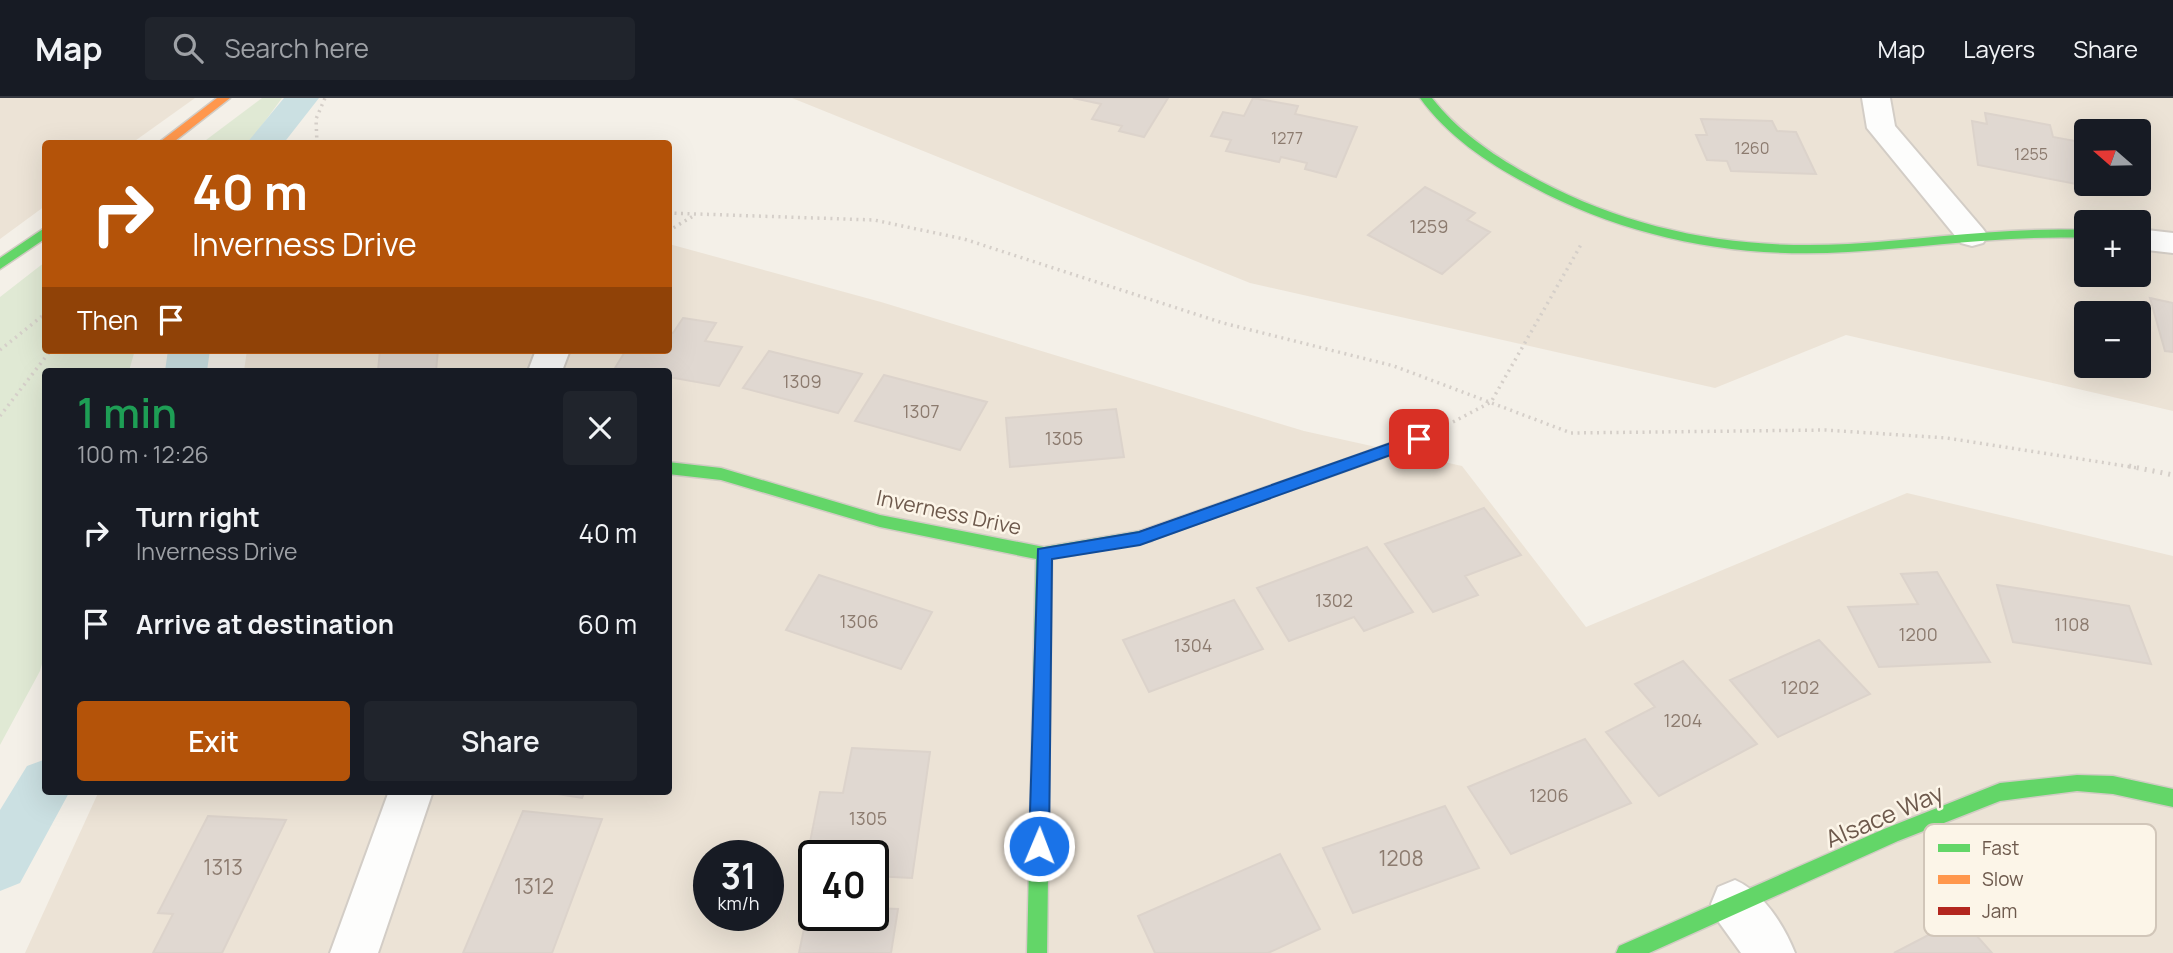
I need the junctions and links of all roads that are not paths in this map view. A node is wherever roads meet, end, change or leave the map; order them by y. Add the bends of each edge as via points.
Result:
1 (224, 98) edge
2 (1426, 98) edge
3 (1876, 98) edge
4 (168, 140) edge
5 (42, 234) edge
6 (2074, 234) edge
7 (1972, 236) junction
8 (2151, 240) edge
9 (2173, 243) edge
10 (0, 265) edge
11 (1419, 439) road end
12 (672, 468) edge
13 (1044, 554) junction
14 (410, 795) edge
15 (2173, 798) edge
16 (1735, 904) junction
17 (354, 953) edge
18 (1037, 953) edge
19 (1626, 953) edge
20 (1771, 953) edge

1 - 4 street
2 - 7 street via 1477,146 1535,186 1611,219 1712,244 1815,250
3 - 7 street via 1881,128
5 - 10 street
6 - 7 street
8 - 9 street
11 - 13 street, Inverness Drive via 1140,538
12 - 13 street, Inverness Drive via 721,474 880,521
13 - 18 street
14 - 17 street
15 - 16 street, Alsace Way via 2113,785 2077,783 2000,792
16 - 19 street, Alsace Way
16 - 20 street

